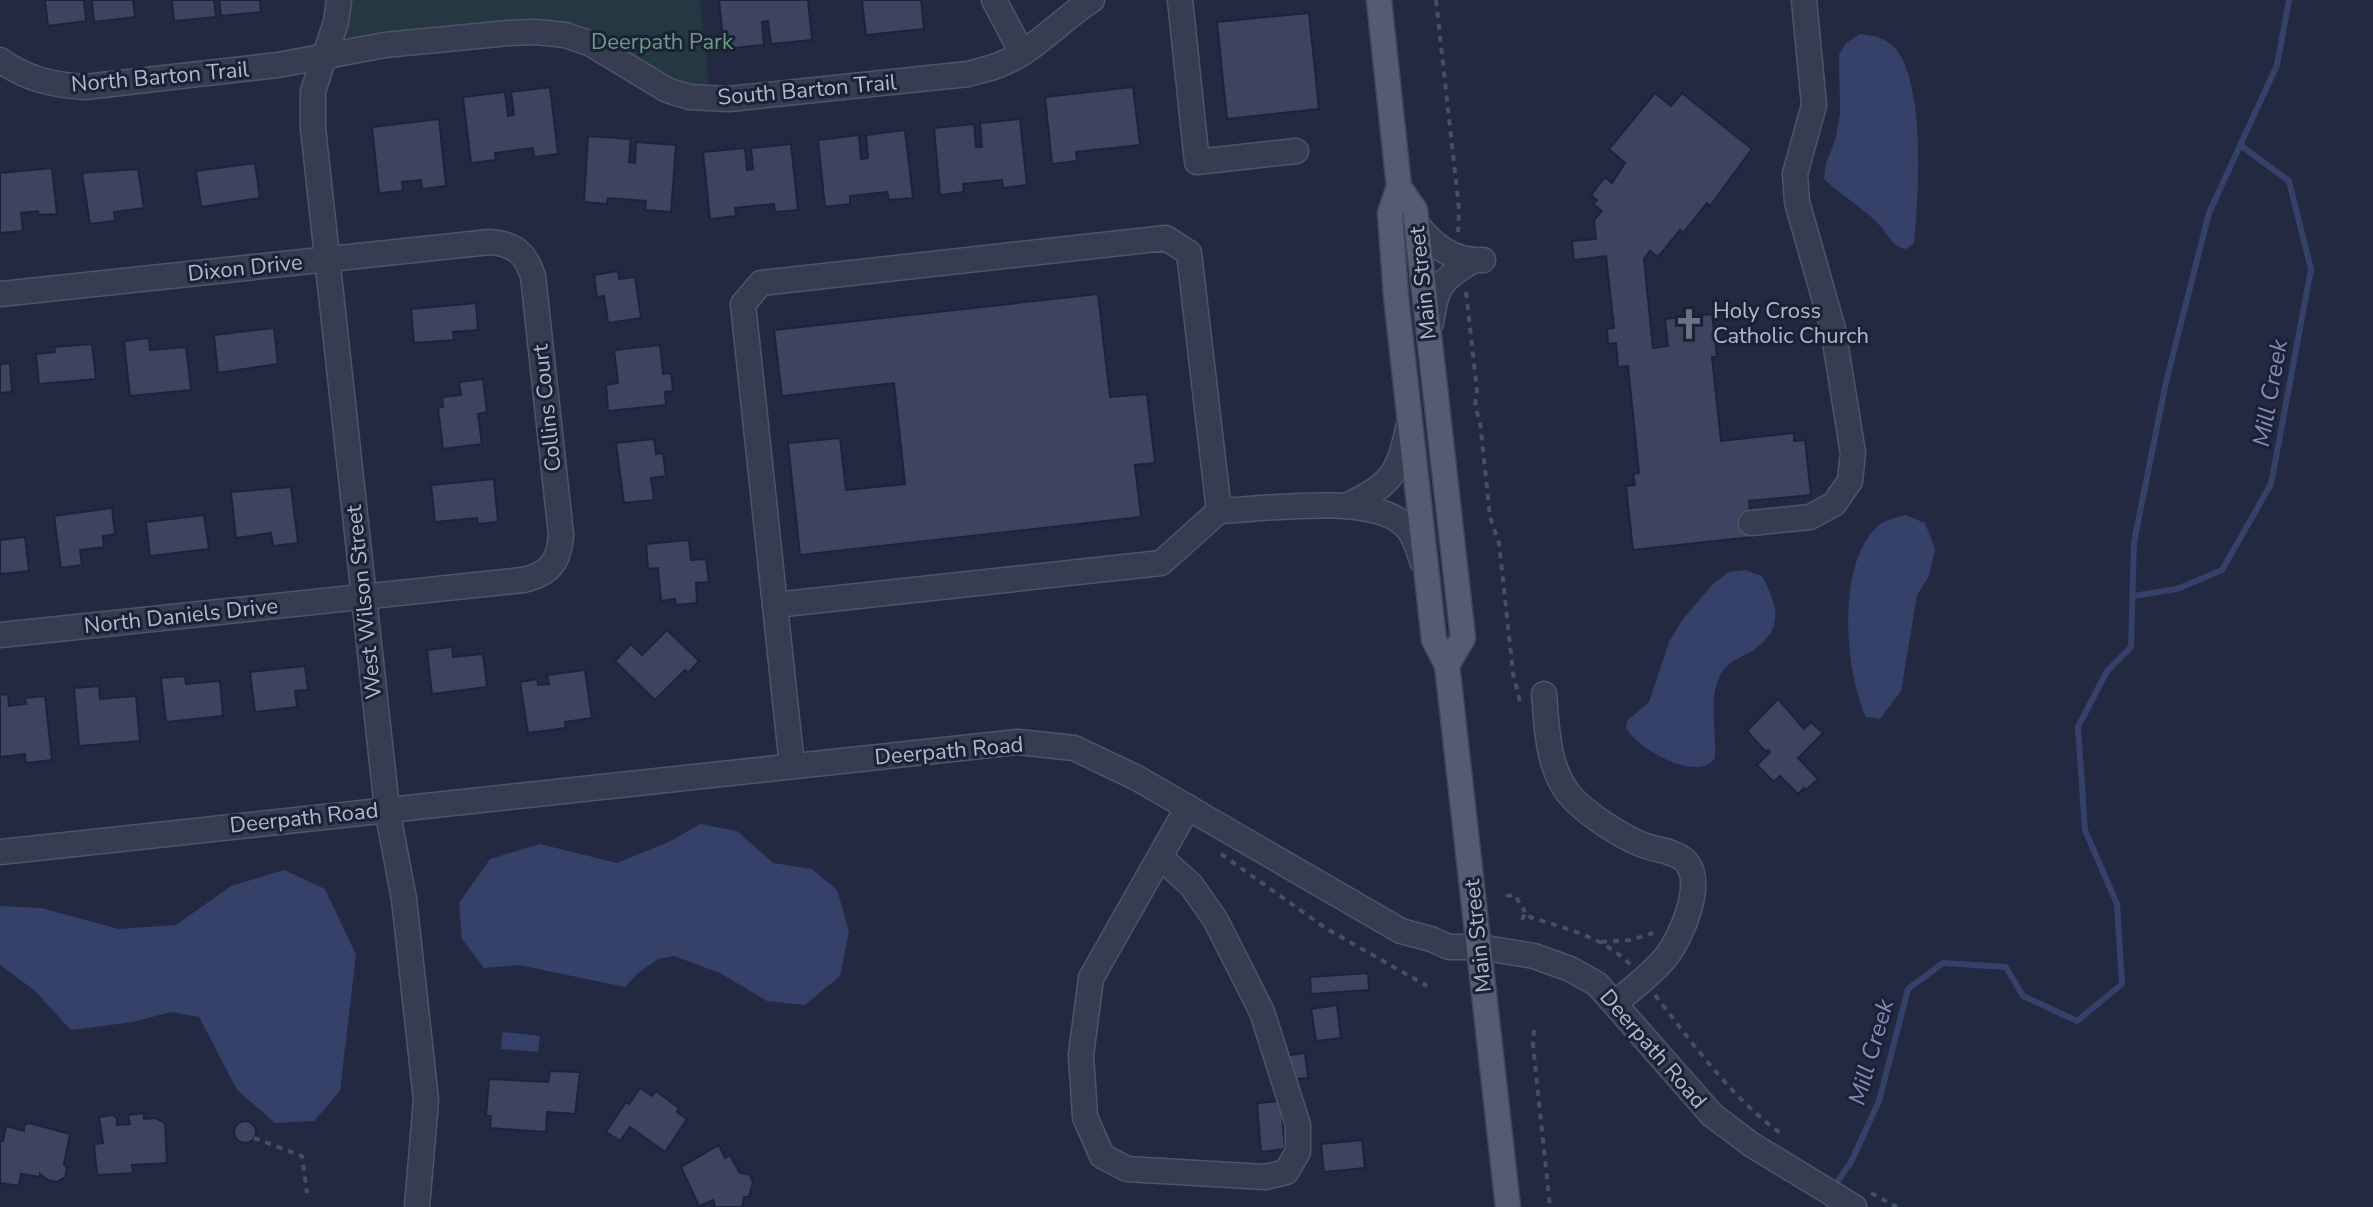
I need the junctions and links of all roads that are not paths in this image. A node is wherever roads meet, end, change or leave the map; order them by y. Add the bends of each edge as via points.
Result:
1 (339, 0) edge
2 (994, 0) edge
3 (1092, 0) edge
4 (1180, 0) edge
5 (1379, 0) edge
6 (1804, 0) edge
7 (1022, 53) junction
8 (325, 56) junction
9 (0, 60) edge
10 (1296, 151) dead end
11 (1399, 187) junction
12 (1416, 223) junction
13 (490, 242) joint
14 (326, 259) junction
15 (0, 294) edge
16 (1429, 336) junction
17 (1410, 418) junction
18 (1348, 505) junction
19 (1219, 511) junction
20 (1751, 523) dead end
21 (1426, 573) junction
22 (523, 580) joint
23 (363, 597) junction
24 (775, 605) junction
25 (0, 635) edge
26 (1447, 665) junction
27 (1544, 694) dead end
28 (792, 766) junction
29 (1188, 807) junction
30 (387, 809) junction
31 (0, 852) edge
32 (1160, 857) junction
33 (1479, 947) junction
34 (1615, 1003) junction
35 (1863, 1200) edge
36 (417, 1207) edge
37 (1508, 1207) edge

1 - 8 street, West Wilson Street
2 - 7 street
3 - 7 street, South Barton Trail
4 - 10 street via 1197,162
5 - 11 main road, Main Street
6 - 20 street via 1814,105 1795,174 1797,202 1833,329 1853,453 1850,481 1834,504 1810,517
7 - 8 street, South Barton Trail via 968,74 710,100 667,90 589,43 565,35 509,33
8 - 9 street, North Barton Trail via 85,87 29,77
8 - 14 street, West Wilson Street via 313,91 313,128
11 - 12 main road, Main Street via 1415,210
11 - 17 main road, Main Street via 1390,213
12 - 16 main road, Main Street
12 - 16 street via 1439,248 1482,260 1454,273 1436,291
13 - 14 street, Dixon Drive
13 - 22 street, Collins Court via 519,250 533,276 561,533 552,568
14 - 15 street, Dixon Drive
14 - 23 street, West Wilson Street
16 - 26 main road, Main Street via 1463,638
17 - 18 street via 1394,475
17 - 21 main road, Main Street
18 - 19 street
18 - 21 street via 1380,510 1404,524
19 - 24 street via 1161,563
19 - 24 street via 1189,253 1166,238 761,283 743,304
21 - 26 main road, Main Street via 1434,640
22 - 23 street, North Daniels Drive
23 - 25 street, North Daniels Drive
23 - 30 street, West Wilson Street
24 - 28 street
26 - 33 main road, Main Street
27 - 34 street via 1550,747 1568,793 1625,837 1674,854 1692,872 1693,895 1676,941 1657,967
28 - 29 street, Deerpath Road via 1018,742 1074,748
28 - 30 street, Deerpath Road
29 - 32 street
29 - 33 street, Deerpath Road via 1401,931 1449,947
30 - 31 street, Deerpath Road
30 - 36 street, West Wilson Street via 404,899 426,1100
32 - 32 street via 1091,978 1081,1055 1085,1117 1102,1156 1127,1169 1265,1177 1286,1172 1298,1152 1298,1125 1262,1012 1215,919 1191,885
33 - 34 street, Deerpath Road via 1534,956 1570,969 1597,984
33 - 37 main road, Main Street
34 - 35 street, Deerpath Road via 1712,1115 1812,1182

